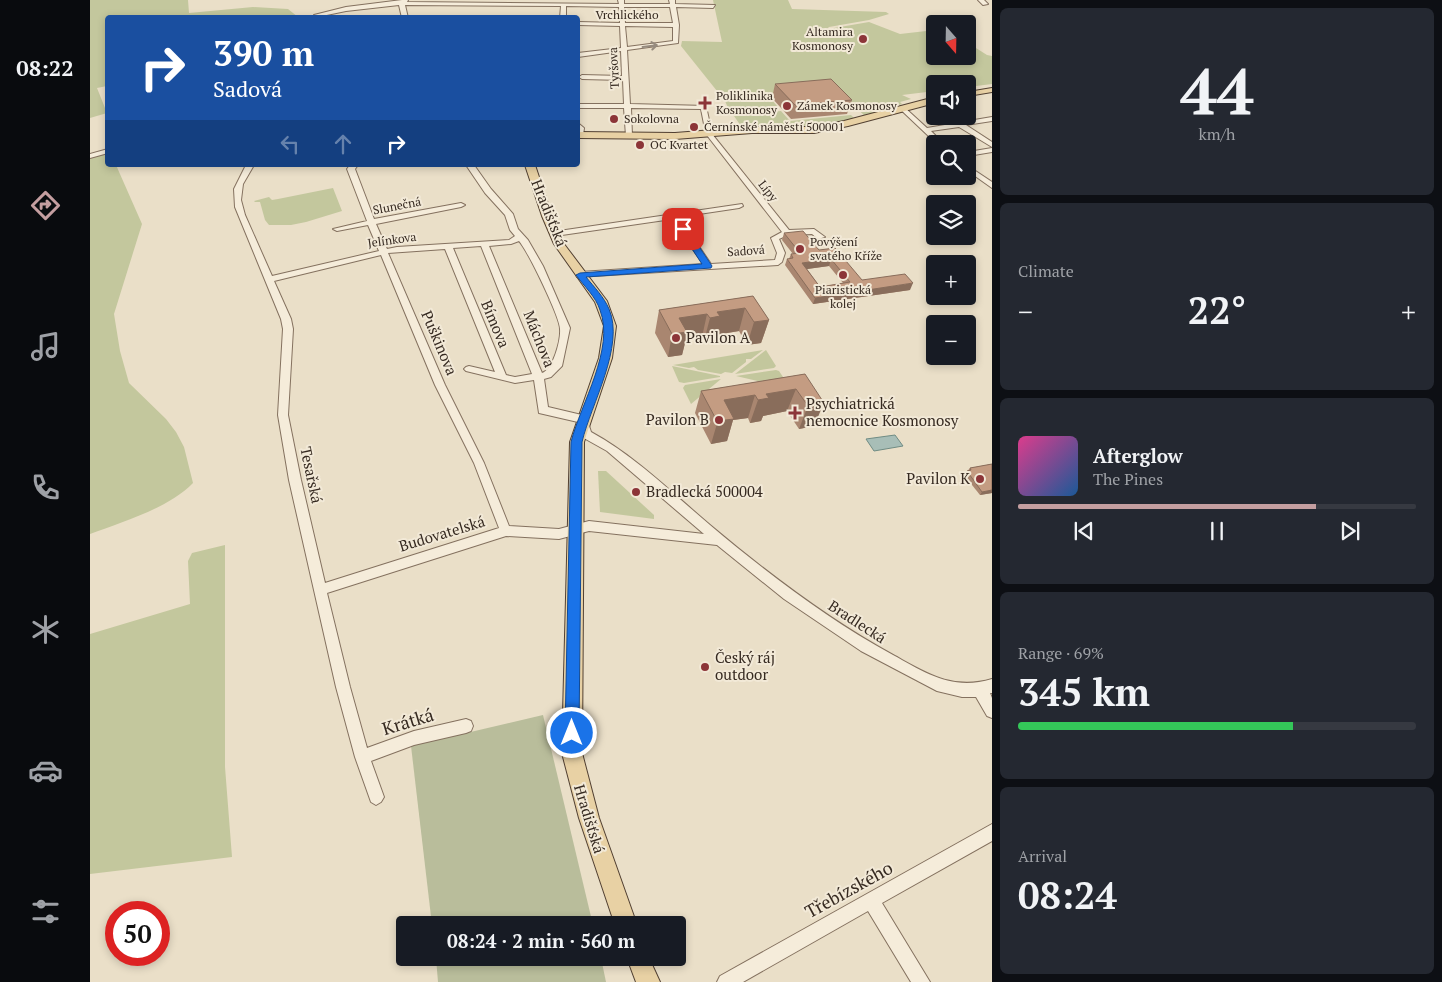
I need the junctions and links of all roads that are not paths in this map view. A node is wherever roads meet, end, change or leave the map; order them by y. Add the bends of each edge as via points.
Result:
1 (358, 0) edge
2 (404, 2) edge
3 (621, 2) edge
4 (672, 3) edge
5 (564, 4) junction
6 (713, 6) dead end
7 (361, 10) junction
8 (317, 15) dead end
9 (405, 15) edge
10 (563, 15) edge
11 (580, 24) edge
12 (622, 25) junction
13 (676, 25) junction
14 (624, 49) junction
15 (580, 55) edge
16 (582, 77) dead end
17 (625, 78) junction
18 (992, 90) edge
19 (976, 93) edge
20 (926, 102) edge
21 (580, 106) edge
22 (627, 106) junction
23 (902, 108) junction
24 (991, 119) edge
25 (976, 121) edge
26 (954, 125) edge
27 (962, 125) edge
28 (927, 130) junction
29 (709, 134) junction
30 (580, 135) edge
31 (932, 135) edge
32 (629, 136) junction
33 (992, 145) edge
34 (992, 150) edge
35 (105, 151) edge
36 (92, 153) edge
37 (976, 153) edge
38 (249, 167) edge
39 (352, 167) edge
40 (471, 167) edge
41 (531, 167) edge
42 (976, 174) edge
43 (992, 186) edge
44 (461, 205) dead end
45 (739, 206) dead end
46 (674, 216) junction
47 (371, 222) junction
48 (337, 229) dead end
49 (787, 233) junction
50 (555, 234) junction
51 (520, 237) junction
52 (821, 237) dead end
53 (485, 245) junction
54 (448, 246) junction
55 (384, 252) junction
56 (708, 266) junction
57 (580, 275) junction
58 (270, 279) junction
59 (469, 369) dead end
60 (502, 378) junction
61 (539, 378) junction
62 (582, 419) junction
63 (575, 529) junction
64 (506, 531) junction
65 (722, 541) junction
66 (322, 589) junction
67 (986, 688) edge
68 (992, 711) edge
69 (466, 726) dead end
70 (362, 757) junction
71 (376, 796) dead end
72 (992, 832) edge
73 (871, 901) junction
74 (623, 916) edge
75 (641, 966) edge
76 (648, 982) edge
77 (726, 982) edge
78 (921, 982) edge

1 - 7 street
2 - 5 street
2 - 7 street
2 - 9 street
3 - 4 street
3 - 5 street
3 - 12 street, Tyršova
4 - 6 street
4 - 13 street
5 - 10 street
7 - 8 street
11 - 12 street, Vrchlického
12 - 13 street, Vrchlického
12 - 14 street, Tyršova
14 -> 13 street via 676,42
14 - 15 street
14 - 17 street, Tyršova
16 - 17 street
17 - 22 street, Tyršova
18 - 19 main road
20 - 23 main road
21 - 22 street
22 - 29 street via 704,107
22 - 32 street, Tyršova
23 - 28 street
23 - 29 main road via 814,130
24 - 25 street
26 - 28 street
27 - 33 street
28 - 31 street
29 - 32 main road
29 - 49 street, Lípy
30 - 32 main road
34 - 37 street
35 - 36 street
38 - 58 street, Tesařská via 240,181 236,199
39 - 47 street, Puškinova
40 - 51 street via 488,192 509,214
41 - 50 main road, Hradišťská
42 - 43 street
44 - 47 street, Slunečná
45 - 46 street
46 - 50 street
46 - 56 street, Sadová
47 - 48 street, Slunečná
47 - 55 street, Puškinova
49 - 52 street via 814,230
49 - 56 street, Sadová via 775,238 781,253 778,262
50 - 57 main road, Hradišťská
51 - 53 street, Jelínkova via 511,242
51 - 61 street via 539,266 566,328 557,366
53 - 54 street, Jelínkova
53 - 61 street, Máchova
54 - 55 street, Jelínkova
54 - 60 street, Bímova
55 - 58 street, Jelínkova
55 - 64 street, Puškinova via 440,386 479,463
56 - 57 street, Sadová
57 - 62 main road, Hradišťská via 605,310 610,330 602,369
58 - 66 street, Tesařská via 288,330 283,415 295,480
59 - 60 street
60 - 61 street
61 - 62 street, Máchova via 543,410
62 - 63 main road, Hradišťská via 576,448
62 - 65 street, Bradlecká via 586,434 611,448
63 - 64 street, Budovatelská via 559,534
63 - 65 street via 588,526
63 - 74 main road, Hradišťská via 572,753 592,835
64 - 66 street, Budovatelská
65 - 67 street, Bradlecká via 782,591 876,654 948,688 969,691
66 - 70 street, Tesařská
67 - 68 street
69 - 70 street, Krátká via 414,738
70 - 71 street, Tesařská
72 - 73 street, Třebízského
73 - 77 street, Třebízského
73 - 78 street
75 - 76 main road

